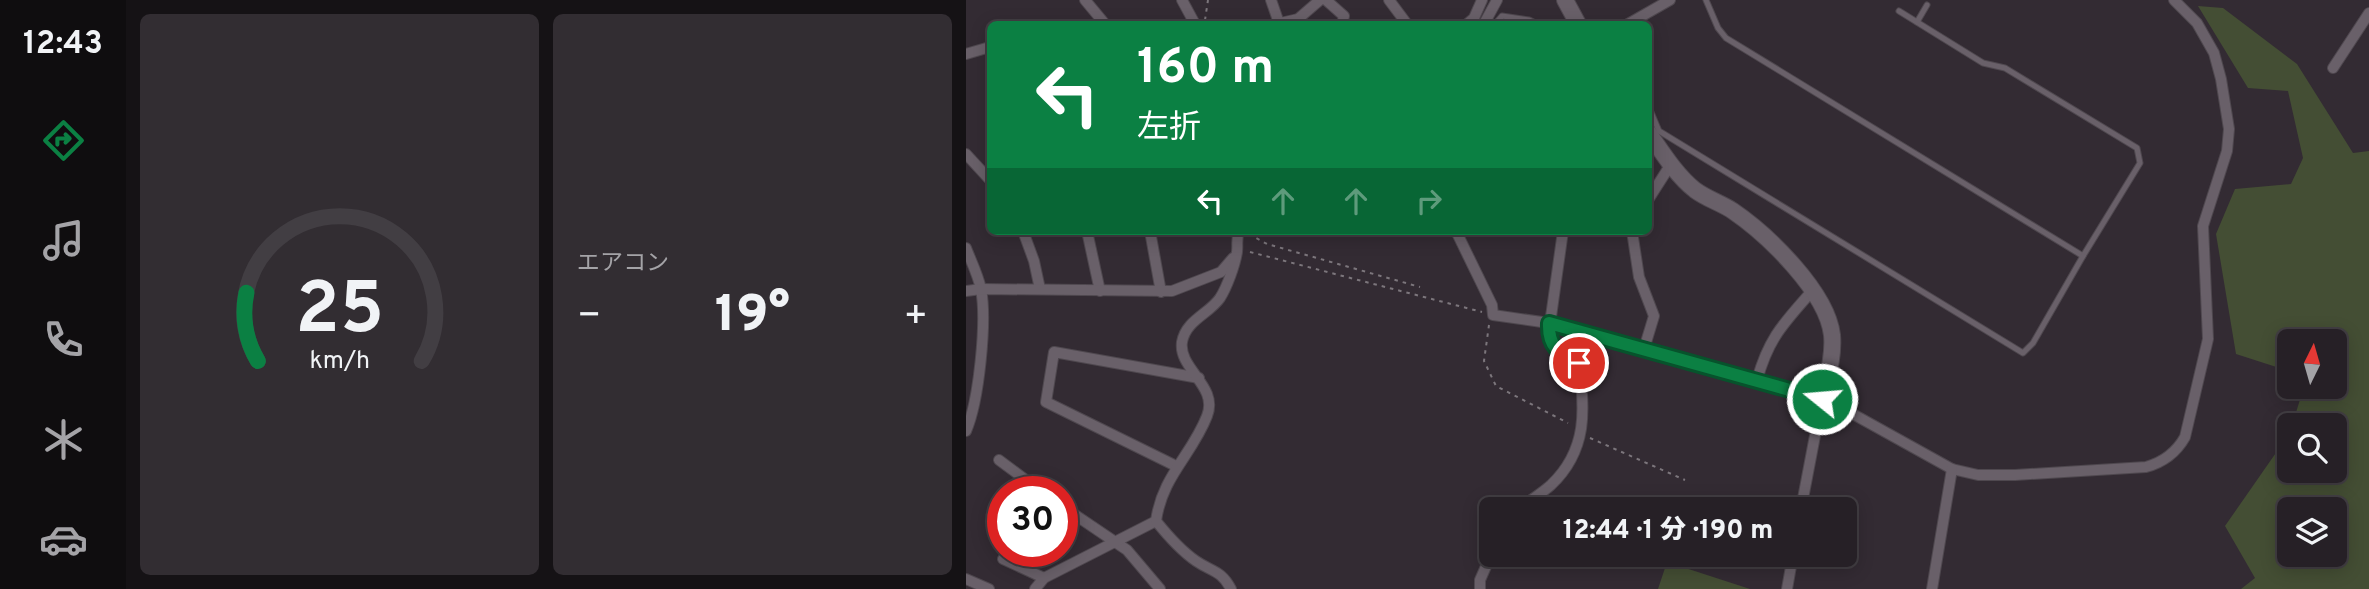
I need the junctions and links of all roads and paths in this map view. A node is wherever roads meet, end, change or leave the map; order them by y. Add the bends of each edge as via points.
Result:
1 (1084, 0) edge
2 (1182, 0) edge
3 (1208, 0) edge
4 (1271, 0) edge
5 (1320, 0) edge
6 (1326, 0) edge
7 (1389, 0) edge
8 (1482, 0) edge
9 (1497, 0) edge
10 (1565, 0) edge
11 (1670, 0) edge
12 (1706, 0) edge
13 (2174, 0) edge
14 (1927, 5) dead end
15 (1899, 11) dead end
16 (2369, 13) edge
17 (1102, 21) edge
18 (1193, 21) edge
19 (1205, 21) edge
20 (1277, 21) edge
21 (1289, 21) edge
22 (1343, 21) edge
23 (1405, 21) edge
24 (1470, 21) edge
25 (1491, 21) edge
26 (1493, 21) edge
27 (1532, 21) edge
28 (1576, 21) edge
29 (1633, 21) edge
30 (1917, 22) junction
31 (987, 48) edge
32 (966, 54) edge
33 (2333, 68) dead end
34 (1652, 114) edge
35 (1652, 138) edge
36 (966, 154) edge
37 (1671, 164) junction
38 (987, 172) edge
39 (1652, 194) edge
40 (1024, 235) edge
41 (1088, 235) edge
42 (1151, 235) edge
43 (1239, 235) edge
44 (1248, 235) edge
45 (1457, 235) edge
46 (1562, 235) edge
47 (1633, 235) edge
48 (966, 248) edge
49 (1237, 253) junction
50 (2084, 256) junction
51 (1420, 286) dead end
52 (981, 289) junction
53 (1040, 289) junction
54 (966, 291) edge
55 (1812, 291) junction
56 (1100, 292) junction
57 (1161, 292) junction
58 (1481, 312) dead end
59 (1493, 315) junction
60 (1549, 323) junction
61 (1644, 349) junction
62 (1579, 363) junction
63 (1598, 371) dead end
64 (1199, 378) junction
65 (1757, 380) junction
66 (1822, 399) junction
67 (969, 415) edge
68 (1581, 430) junction
69 (966, 431) edge
70 (999, 460) dead end
71 (1176, 466) junction
72 (1952, 469) junction
73 (1020, 476) edge
74 (1685, 480) dead end
75 (1536, 497) edge
76 (1803, 497) edge
77 (1078, 518) edge
78 (1156, 521) junction
79 (1113, 543) junction
80 (1020, 567) edge
81 (1486, 567) edge
82 (1791, 567) edge
83 (1044, 578) junction
84 (966, 579) edge
85 (989, 589) edge
86 (1035, 589) edge
87 (1160, 589) edge
88 (1231, 589) edge
89 (1480, 589) edge
90 (1787, 589) edge
91 (1932, 589) edge

1 - 17 street
2 - 18 street
3 - 19 path
4 - 20 street
5 - 21 street
6 - 22 street via 1344,16
7 - 23 street
8 - 24 street
9 - 25 street
10 - 28 street
11 - 29 street
12 - 50 lane via 1726,38
13 - 72 street via 2197,23 2214,53 2229,129 2227,151 2203,226 2207,339 2186,437 2178,450 2146,467 2015,475
14 - 30 lane
15 - 30 lane
16 - 33 street
26 - 27 lane via 1502,16
30 - 50 lane via 1983,63 2005,68 2137,148 2140,163
31 - 32 street
34 - 50 lane via 1659,131 2023,353
35 - 37 street
36 - 38 street
37 - 39 street
37 - 55 street via 1695,190 1732,210 1773,244
40 - 53 street
41 - 56 street
42 - 57 street
43 - 49 street
44 - 51 path
45 - 59 street
46 - 60 street
47 - 61 street via 1639,277 1654,316
48 - 52 street
49 - 57 street via 1221,272
49 - 58 path via 1245,251
49 - 64 street via 1219,299 1185,332 1181,345
52 - 53 street
52 - 54 street
52 - 67 street via 983,318
53 - 56 street
55 - 65 street via 1776,332 1765,350
55 - 66 street via 1832,334 1832,360
56 - 57 street
59 - 60 street
59 - 68 path via 1484,361 1496,386
60 - 61 street
60 - 62 street via 1548,338 1554,350
61 - 65 street
62 - 63 street
62 - 68 street via 1584,408
64 - 71 street via 1209,409
64 - 71 street via 1054,352 1046,402
65 - 66 street
66 - 72 street
66 - 76 street
67 - 69 street
68 - 74 path via 1595,442
68 - 75 street via 1576,450 1552,485
70 - 73 street
71 - 78 street via 1162,492
72 - 91 street
77 - 79 street
78 - 79 street
78 - 88 street via 1176,545 1214,569
79 - 83 street
79 - 87 street via 1127,550
80 - 83 street
81 - 89 street
82 - 90 street
83 - 86 street
84 - 85 street

